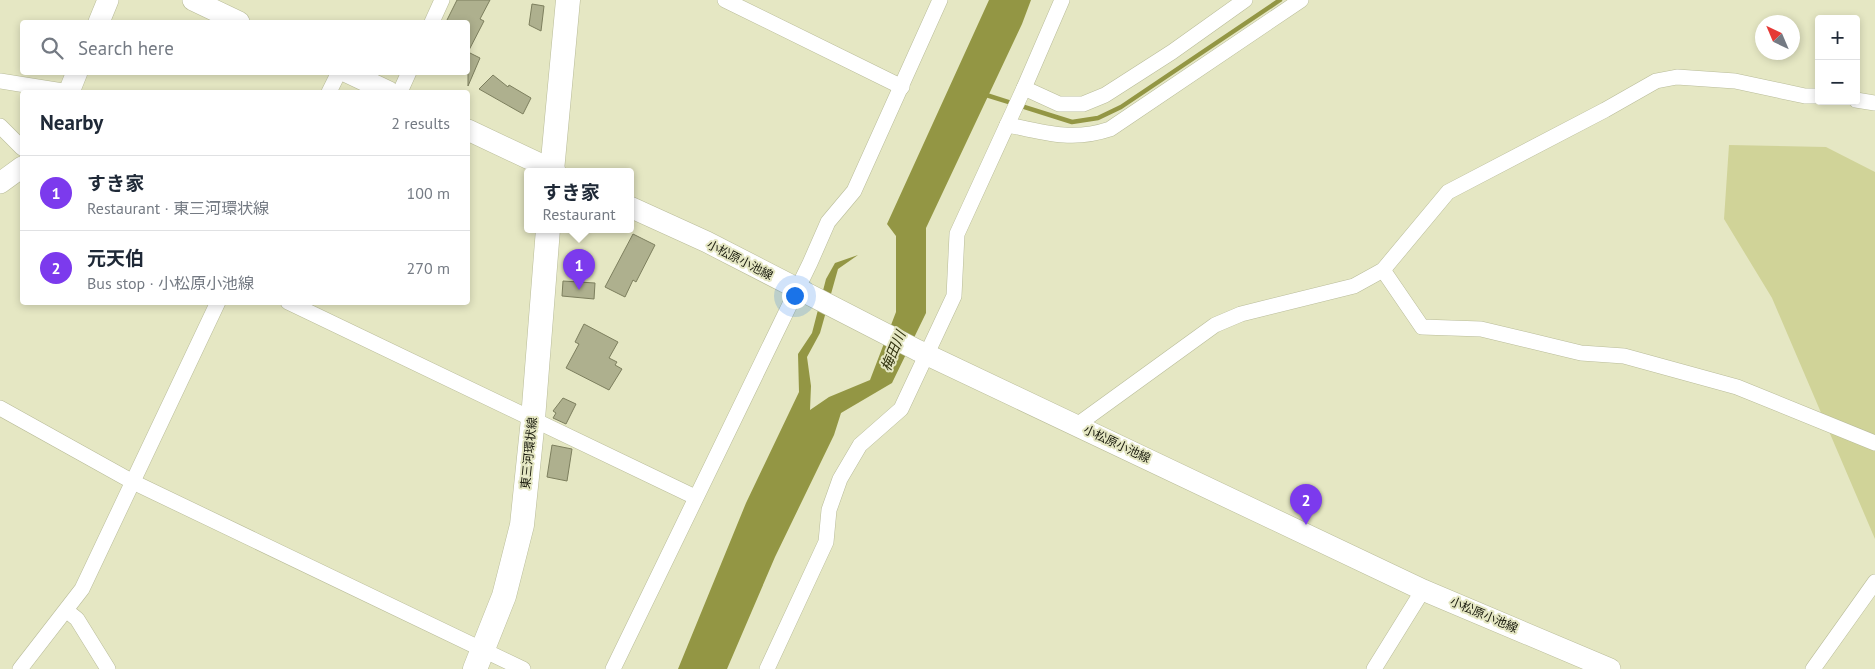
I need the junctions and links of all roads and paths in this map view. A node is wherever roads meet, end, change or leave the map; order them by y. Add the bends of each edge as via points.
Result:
1 (108, 0) edge
2 (194, 0) edge
3 (442, 0) edge
4 (568, 0) edge
5 (725, 0) edge
6 (940, 0) edge
7 (1062, 0) edge
8 (1245, 0) edge
9 (1301, 0) edge
10 (100, 20) edge
11 (235, 20) edge
12 (433, 20) edge
13 (76, 75) edge
14 (338, 75) edge
15 (354, 75) edge
16 (408, 75) edge
17 (0, 81) edge
18 (902, 87) junction
19 (56, 90) edge
20 (70, 90) edge
21 (330, 90) edge
22 (385, 90) edge
23 (401, 90) edge
24 (1815, 96) edge
25 (1020, 99) junction
26 (1860, 101) edge
27 (1875, 103) edge
28 (1007, 125) junction
29 (0, 126) edge
30 (470, 131) edge
31 (20, 146) edge
32 (20, 168) edge
33 (547, 168) edge
34 (553, 168) edge
35 (0, 183) edge
36 (634, 208) edge
37 (548, 233) edge
38 (1383, 270) junction
39 (802, 292) junction
40 (217, 305) edge
41 (294, 305) edge
42 (922, 352) junction
43 (0, 408) edge
44 (533, 420) junction
45 (1077, 425) junction
46 (1875, 443) edge
47 (133, 482) junction
48 (695, 497) junction
49 (1875, 582) edge
50 (1423, 590) junction
51 (67, 611) junction
52 (479, 660) edge
53 (20, 669) edge
54 (108, 669) edge
55 (523, 669) edge
56 (613, 669) edge
57 (767, 669) edge
58 (1374, 669) edge
59 (1610, 669) edge
60 (1813, 669) edge

1 - 10 main road
2 - 11 main road
3 - 12 street
4 - 34 main road
5 - 18 street
6 - 18 street
7 - 25 street
8 - 25 street via 1106,94 1083,104
9 - 28 street via 1110,128 1089,136 1073,137
13 - 20 main road
14 - 21 street
15 - 22 main road
16 - 23 street
17 - 19 street
18 - 39 street via 854,191 828,222
24 - 38 street via 1735,81 1677,77 1656,81 1448,192
25 - 28 street
26 - 27 street
28 - 42 street via 957,234 954,296
29 - 31 street
30 - 33 main road
32 - 35 main road
36 - 39 main road, 小松原小池線
37 - 44 main road, 東三河環状線
38 - 45 street via 1354,286 1241,314 1215,325
38 - 46 street via 1422,327 1481,330 1581,353 1624,356 1737,387
39 - 42 main road, 小松原小池線
39 - 48 street
40 - 47 street
41 - 44 street
42 - 45 main road, 小松原小池線
42 - 57 street via 901,409 860,445 840,479 829,510 826,542
43 - 47 street
44 - 48 street
44 - 52 main road, 東三河環状線 via 522,525 504,596
45 - 50 main road, 小松原小池線
47 - 51 street via 82,589
47 - 52 street
48 - 56 street
49 - 60 street
50 - 58 street
50 - 59 main road, 小松原小池線
51 - 53 street
51 - 54 street via 77,619
52 - 55 street

